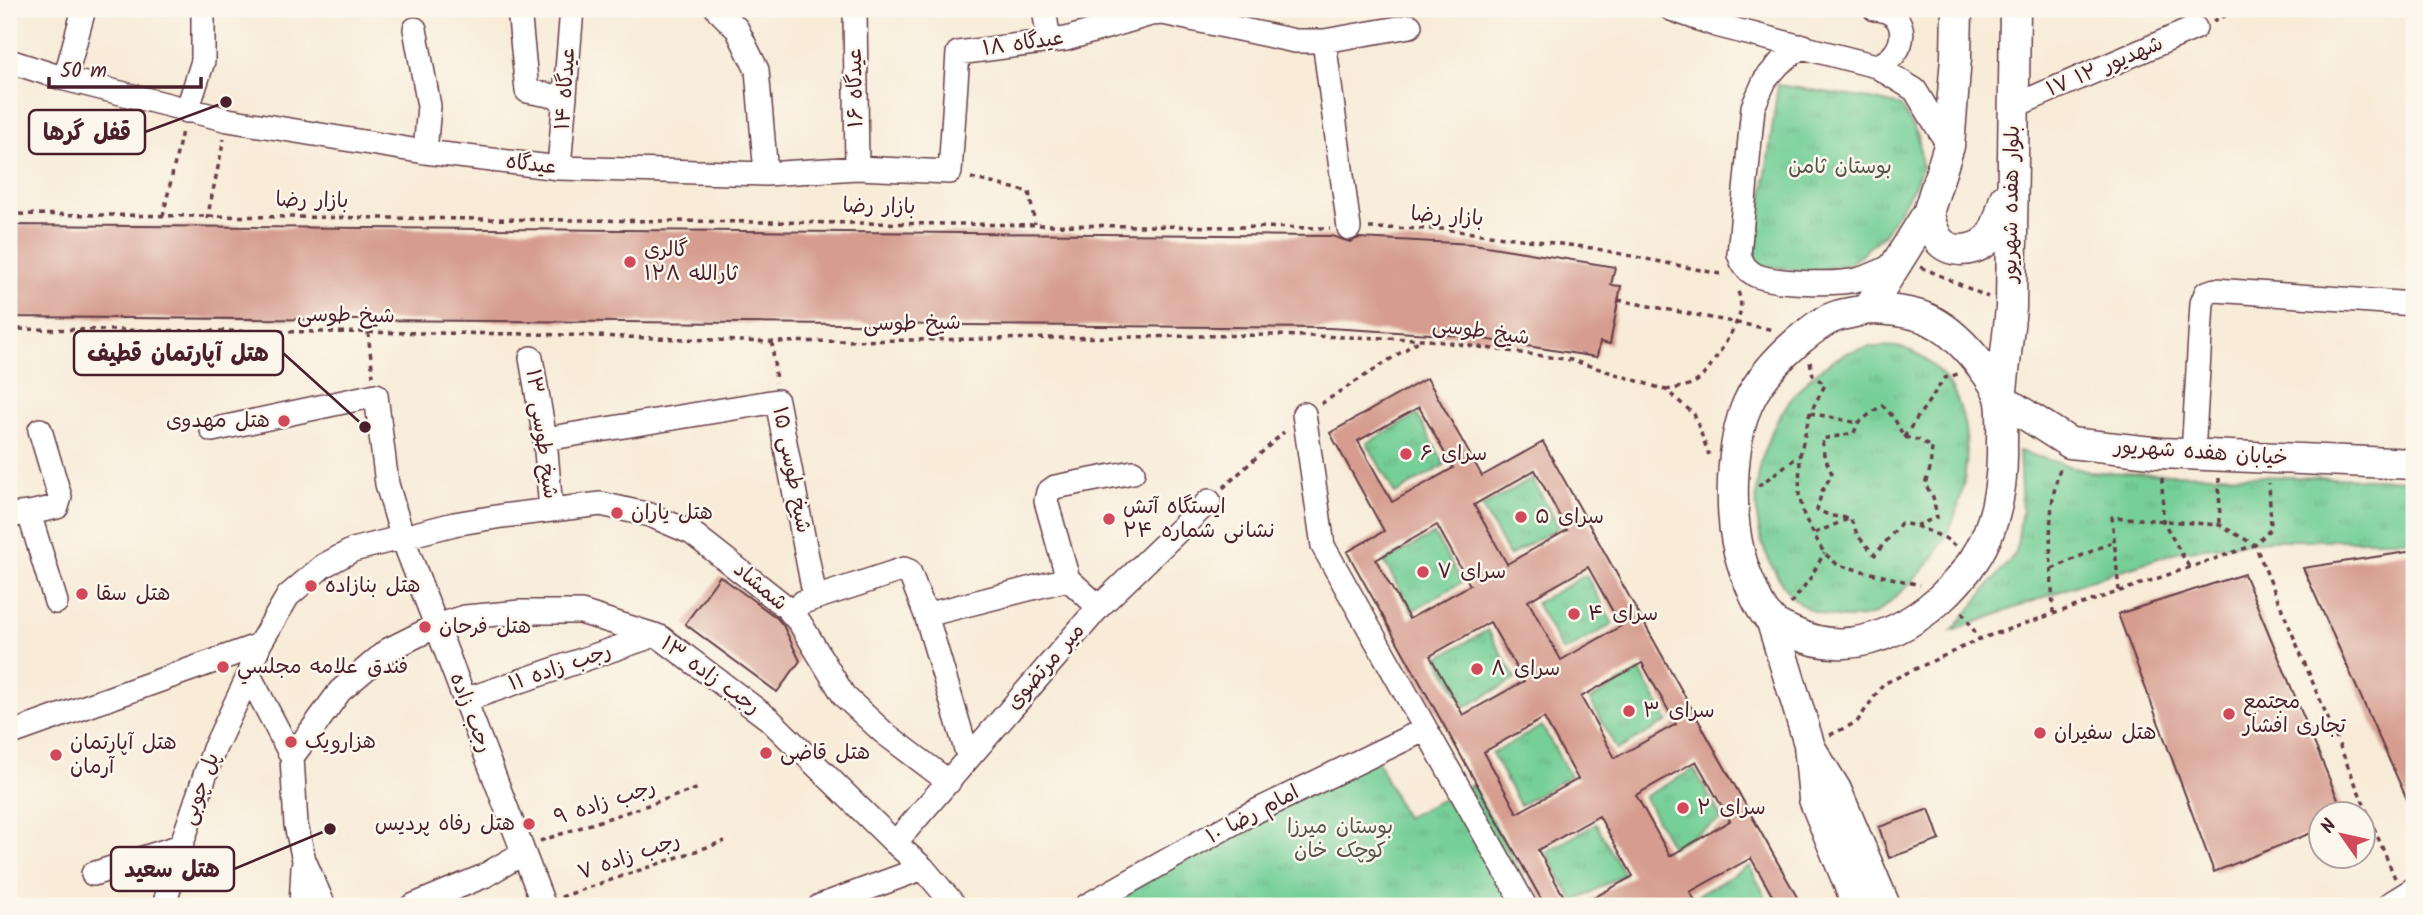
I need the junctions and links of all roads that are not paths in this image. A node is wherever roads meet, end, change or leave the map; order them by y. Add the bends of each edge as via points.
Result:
1 (84, 9) edge
2 (203, 9) edge
3 (519, 9) edge
4 (572, 9) edge
5 (718, 9) edge
6 (855, 9) edge
7 (1044, 9) edge
8 (1671, 9) edge
9 (1875, 9) edge
10 (1957, 9) edge
11 (2015, 9) edge
12 (1410, 26) dead end
13 (2195, 28) road end
14 (415, 29) dead end
15 (1049, 41) junction
16 (1324, 41) junction
17 (1803, 46) junction
18 (9, 61) edge
19 (1876, 66) junction
20 (65, 79) junction
21 (565, 97) junction
22 (2014, 106) junction
23 (187, 111) junction
24 (1949, 146) junction
25 (425, 152) junction
26 (559, 168) junction
27 (856, 168) junction
28 (2013, 170) junction
29 (950, 172) joint
30 (766, 174) junction
31 (1928, 213) junction
32 (1349, 228) road end
33 (1898, 261) junction
34 (2414, 304) edge
35 (1868, 309) junction
36 (531, 358) dead end
37 (2001, 399) junction
38 (1304, 414) dead end
39 (40, 430) dead end
40 (212, 430) dead end
41 (545, 439) junction
42 (2206, 454) junction
43 (2414, 464) edge
44 (1133, 472) dead end
45 (1209, 501) dead end
46 (551, 510) junction
47 (19, 514) edge
48 (403, 539) junction
49 (1068, 579) junction
50 (816, 598) junction
51 (56, 602) dead end
52 (786, 607) junction
53 (1099, 607) junction
54 (926, 615) junction
55 (1772, 622) junction
56 (436, 626) junction
57 (655, 635) junction
58 (259, 645) junction
59 (249, 675) junction
60 (465, 700) junction
61 (1424, 730) junction
62 (9, 734) edge
63 (1808, 744) junction
64 (968, 756) junction
65 (292, 757) junction
66 (949, 782) junction
67 (895, 844) junction
68 (181, 846) junction
69 (522, 850) junction
70 (304, 860) junction
71 (923, 868) junction
72 (93, 874) dead end
73 (543, 905) edge
74 (164, 906) edge
75 (301, 906) edge
76 (324, 906) edge
77 (412, 906) edge
78 (820, 906) edge
79 (955, 906) edge
80 (1086, 906) edge
81 (1525, 906) edge
82 (1858, 906) edge
83 (1885, 906) edge

1 - 20 street
2 - 23 street via 203,61
3 - 21 street via 527,91
4 - 21 street, عیدگاه ۱۴
5 - 30 street via 737,29 757,70
6 - 27 street, عیدگاه ۱۶
7 - 15 street
8 - 17 street
9 - 19 street via 1885,9 1896,18 1902,39 1894,57
10 - 24 main road
11 - 22 main road, بلوار هفده شهریور
12 - 16 street, عیدگاه ۱۸
13 - 22 street, ۱۷ شهدیور ۱۲
14 - 25 street via 429,106
15 - 16 street, عیدگاه ۱۸ via 1163,13 1295,41
15 - 29 street, عیدگاه ۱۸ via 958,53
16 - 32 street
17 - 19 street
17 - 33 street via 1765,80 1753,107 1739,275 1831,283 1861,279
18 - 20 street, عیدگاه
19 - 24 street via 1915,90
20 - 23 street, عیدگاه
21 - 26 street, عیدگاه ۱۴
22 - 28 main road, بلوار هفده شهریور
23 - 25 street, عیدگاه
24 - 31 main road
25 - 26 street, عیدگاه
26 - 30 street, عیدگاه
27 - 29 street, عیدگاه
27 - 30 street, عیدگاه
28 - 31 main road via 1996,228 1979,246 1968,250 1948,247 1939,240
28 - 37 main road, بلوار هفده شهریور via 2011,308
31 - 33 main road
33 - 35 main road
34 - 42 street via 2206,293 2202,303
35 - 37 main road via 1928,317 1957,337 1982,366
35 - 55 main road via 1835,316 1772,364 1751,393 1740,426 1732,515 1740,558 1759,605
36 - 41 street, شیخ طوسی ۱۳
37 - 42 main road, خیابان هفده شهریور via 2070,443
37 - 55 main road, بلوار هفده شهریور via 1999,494 1989,531 1974,561 1947,592 1909,624 1862,642 1812,641
38 - 61 street via 1323,547
39 - 47 street via 59,503
40 - 48 street, رجب زاده via 376,395 387,484
41 - 46 street, شیخ طوسی ۱۳
41 - 50 street, ۱۵ شیخ طوسی via 778,401
42 - 43 main road, خیابان هفده شهریور
44 - 49 street via 1048,492 1046,501
45 - 53 street, میر مرتضوی
46 - 48 street, شمشاد via 454,524
46 - 52 street, شمشاد via 601,504 650,515 692,533
47 - 51 street
48 - 56 street, رجب زاده
48 - 58 street, پل چوبی via 352,550 323,566 288,596
49 - 53 street
49 - 54 street
50 - 52 street
50 - 54 street via 904,569 912,576
52 - 66 street, شمشاد via 844,696
53 - 64 street, میر مرتضوی
54 - 64 street
55 - 63 main road
56 - 57 street, رجب زاده ۱۳ via 465,617 581,612
56 - 60 street, رجب زاده
56 - 65 street, رجب زاده ۱۳ via 388,650 340,691
57 - 60 street, رجب زاده ۱۱
57 - 67 street, رجب زاده ۱۳ via 769,719
58 - 59 street, پل چوبی
58 - 62 street
59 - 65 street
59 - 68 street, پل چوبی via 215,749
60 - 69 street, رجب زاده
61 - 80 street, امام رضا ۱۰ via 1246,816
61 - 81 street
63 - 82 main road via 1814,799
63 - 83 main road via 1836,790
64 - 66 street, میر مرتضوی
65 - 70 street via 296,825
66 - 67 street, میر مرتضوی
67 - 71 street, رجب زاده ۱۳
68 - 72 street
68 - 74 street, پل چوبی
69 - 73 street, رجب زاده
69 - 77 street via 484,876
70 - 75 street
70 - 76 street
71 - 78 street
71 - 79 street, رجب زاده ۱۳

